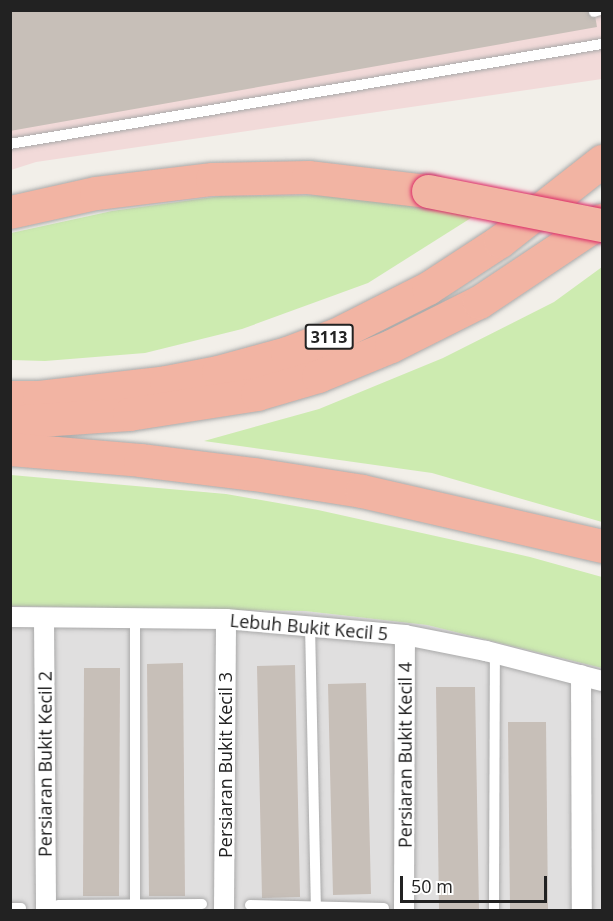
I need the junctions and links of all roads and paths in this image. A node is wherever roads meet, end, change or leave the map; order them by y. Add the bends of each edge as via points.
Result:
1 (603, 44) edge
2 (10, 144) edge
3 (603, 162) edge
4 (10, 212) edge
5 (603, 223) edge
6 (10, 397) edge
7 (10, 422) edge
8 (10, 449) edge
9 (603, 546) edge
10 (10, 617) edge
11 (44, 618) junction
12 (135, 619) junction
13 (226, 620) junction
14 (310, 625) junction
15 (405, 635) junction
16 (495, 653) junction
17 (581, 675) junction
18 (603, 681) edge
19 (202, 904) dead end
20 (250, 905) dead end
21 (135, 907) edge
22 (52, 908) edge
23 (384, 908) dead end
24 (316, 909) edge
25 (224, 910) edge
26 (404, 910) edge
27 (494, 910) edge
28 (582, 910) edge

1 - 2 lane
3 - 6 highway, 3113 via 482,253 428,288 337,334 218,372 62,395
4 - 5 highway, bridge via 96,194 212,179 308,177 428,191
5 - 7 highway, 3113 via 478,302 391,346 318,375 257,394 129,414
8 - 9 highway via 140,460 362,491
10 - 11 street, Lebuh Bukit Kecil 5
11 - 12 street, Lebuh Bukit Kecil 5
11 - 22 street, Persiaran Bukit Kecil 2
12 - 13 street, Lebuh Bukit Kecil 5
12 - 21 lane
13 - 14 street, Lebuh Bukit Kecil 5
13 - 25 street, Persiaran Bukit Kecil 3
14 - 15 street, Lebuh Bukit Kecil 5
14 - 24 lane
15 - 16 street, Lebuh Bukit Kecil 5
15 - 26 street, Persiaran Bukit Kecil 4
16 - 17 street, Lebuh Bukit Kecil 5
16 - 27 lane
17 - 18 street, Lebuh Bukit Kecil 5
17 - 28 street
19 - 21 lane
20 - 24 lane
21 - 22 lane
23 - 24 lane

